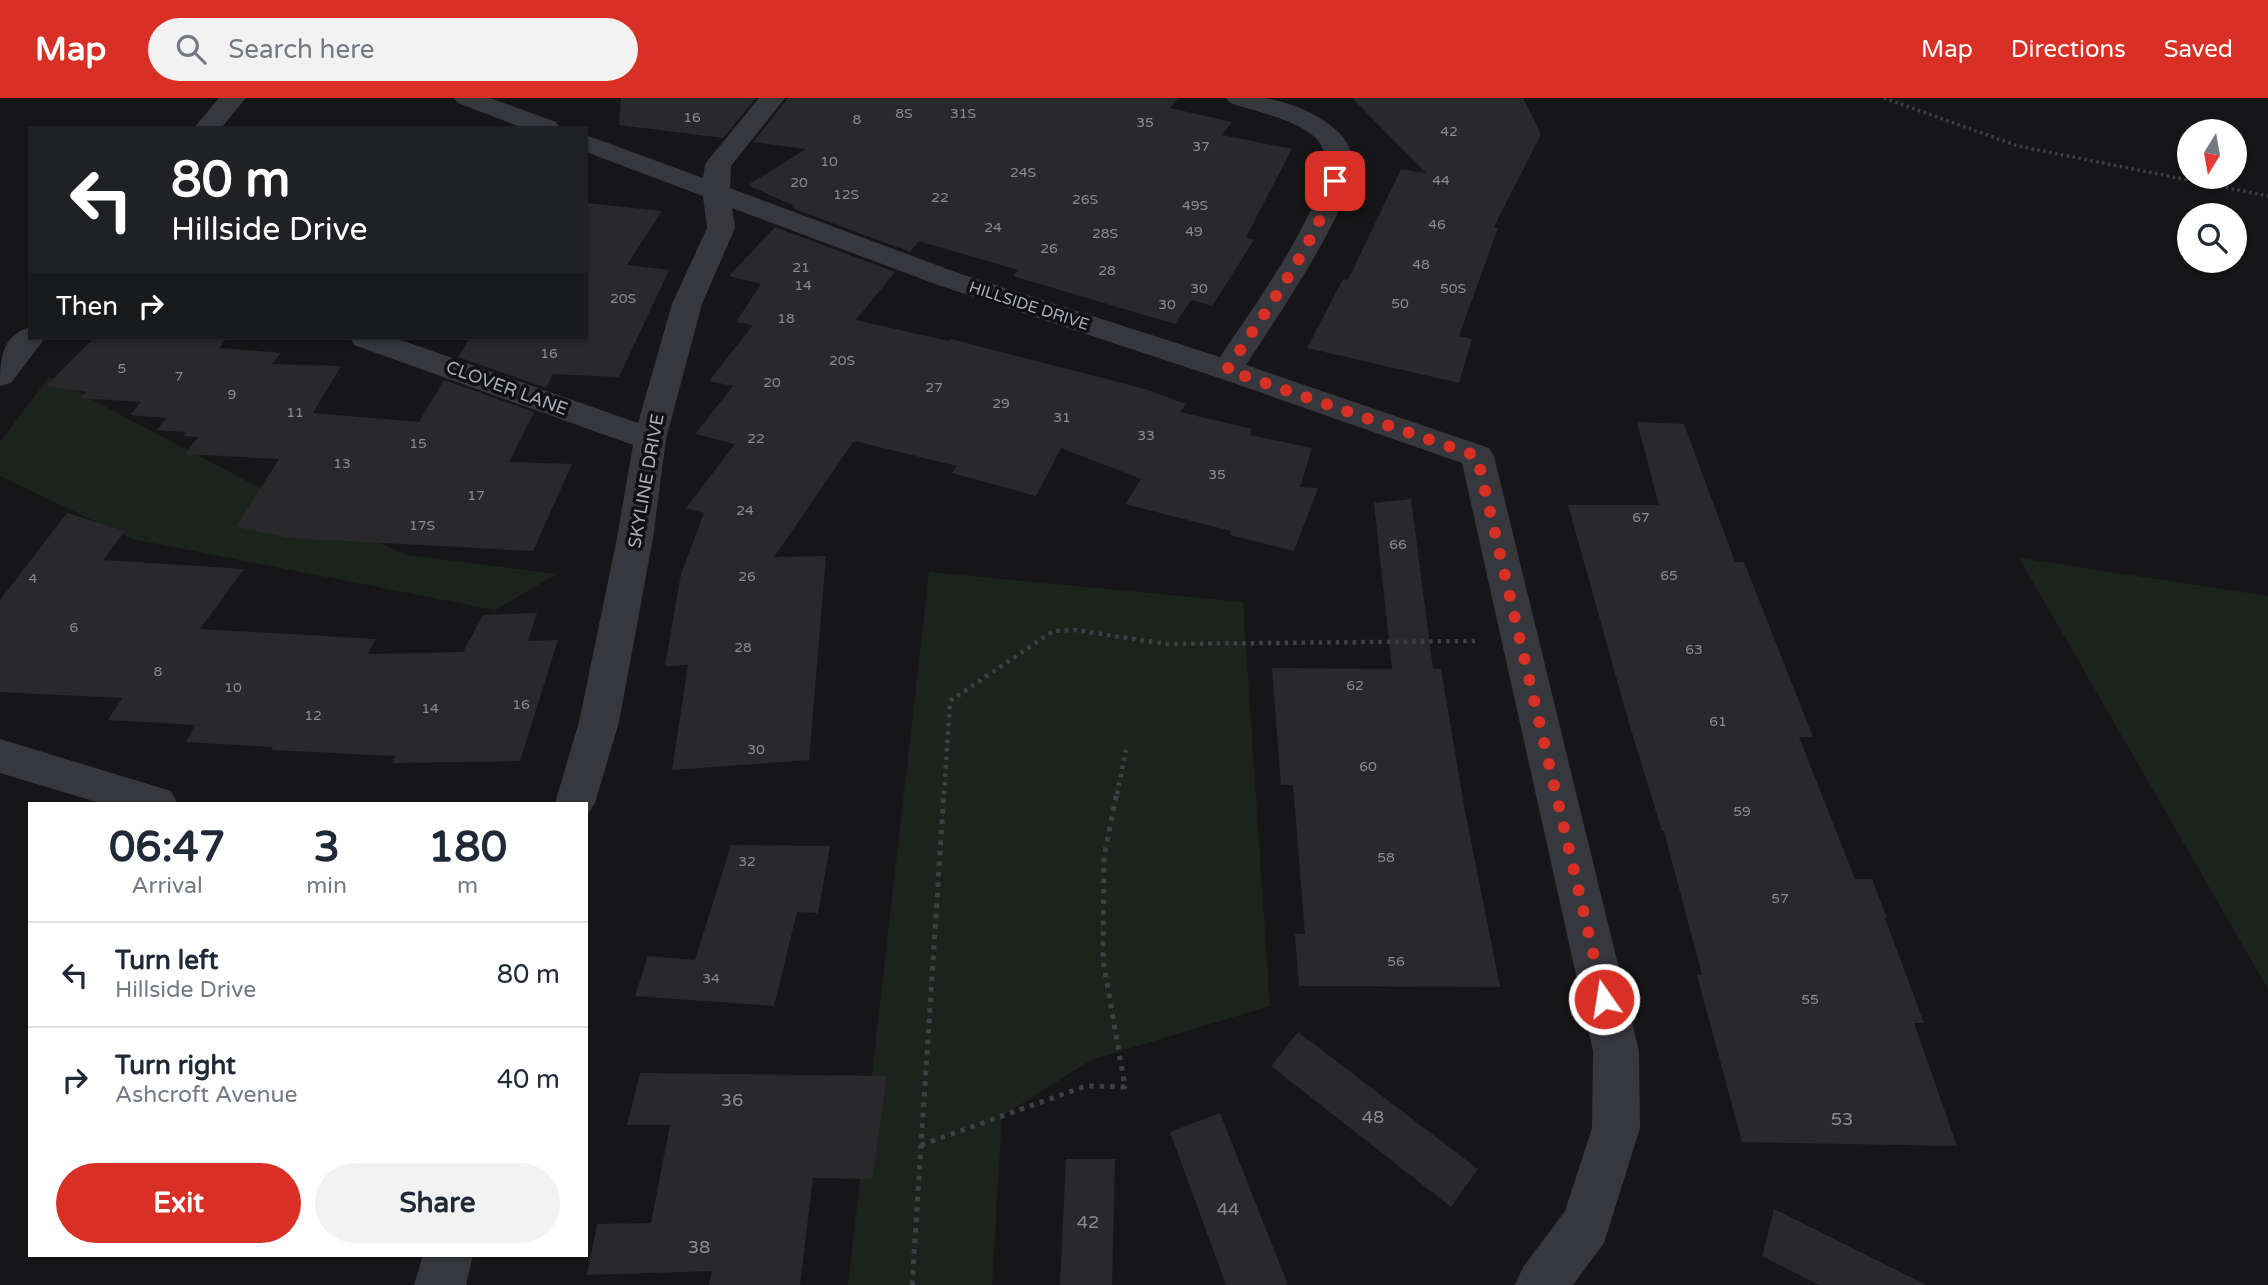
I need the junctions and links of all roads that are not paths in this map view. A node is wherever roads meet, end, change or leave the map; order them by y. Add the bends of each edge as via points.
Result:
1 (233, 98) edge
2 (467, 98) edge
3 (772, 98) edge
4 (1238, 98) edge
5 (209, 126) edge
6 (542, 126) edge
7 (588, 143) edge
8 (716, 191) junction
9 (28, 340) edge
10 (371, 340) edge
11 (1227, 370) junction
12 (0, 376) edge
13 (650, 439) junction
14 (0, 756) edge
15 (154, 802) edge
16 (575, 802) edge
17 (447, 1257) edge
18 (440, 1285) edge
19 (1541, 1285) edge

1 - 5 street
2 - 6 street
3 - 8 street, SKYLINE DRIVE via 718,165
4 - 11 street via 1321,130 1332,140 1340,165 1330,198 1305,246
7 - 8 street, HILLSIDE DRIVE
8 - 11 street, HILLSIDE DRIVE via 948,279
8 - 13 street, SKYLINE DRIVE via 721,228 687,304
9 - 12 street
10 - 13 street, CLOVER LANE
11 - 19 street, HILLSIDE DRIVE via 1477,456 1616,1051 1616,1128 1586,1225
13 - 16 street, SKYLINE DRIVE via 599,722
14 - 15 street
17 - 18 street

